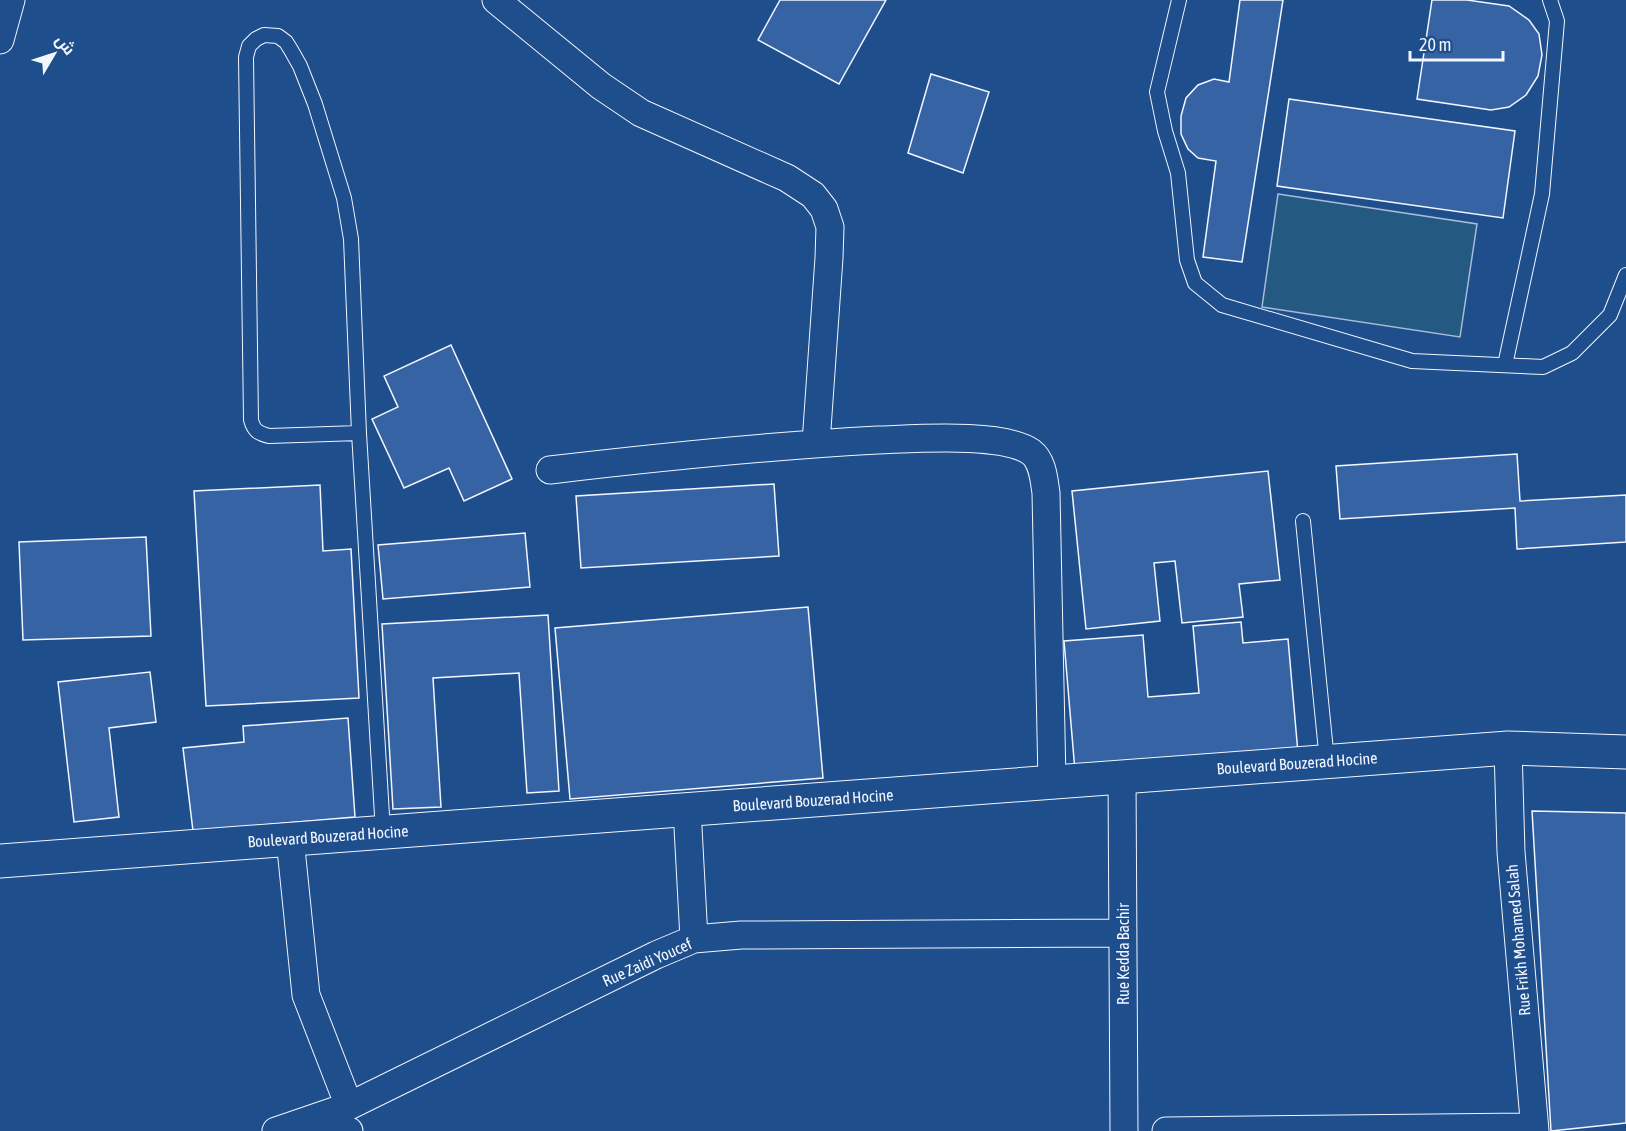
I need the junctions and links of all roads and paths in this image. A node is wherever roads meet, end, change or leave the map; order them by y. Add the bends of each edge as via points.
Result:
1 (11, 0) edge
2 (496, 0) edge
3 (1179, 0) edge
4 (1550, 0) edge
5 (0, 40) edge
6 (1626, 275) edge
7 (1505, 365) junction
8 (359, 433) junction
9 (816, 443) junction
10 (550, 470) dead end
11 (1303, 521) dead end
12 (1508, 748) junction
13 (1626, 752) edge
14 (1327, 761) junction
15 (1122, 776) junction
16 (1052, 782) junction
17 (687, 809) junction
18 (383, 832) junction
19 (290, 839) junction
20 (0, 861) edge
21 (1123, 933) junction
22 (694, 939) junction
23 (349, 1119) edge
24 (283, 1128) edge
25 (1534, 1129) edge
26 (1124, 1131) edge
27 (1166, 1131) edge

1 - 5 street
2 - 9 street via 601,86 641,113 787,178 813,195 824,209 830,237
3 - 7 lane via 1157,92 1178,173 1187,260 1195,284 1222,304 1412,361
4 - 7 lane via 1557,21 1542,194
6 - 7 lane via 1610,315 1572,353 1543,367
8 - 8 lane via 269,436 258,433 251,420 246,57 249,46 264,35 278,36 286,42 300,66 344,198 351,239
8 - 18 lane
9 - 10 street
9 - 16 street via 943,438 1008,441 1032,452 1042,468 1046,493
11 - 14 lane
12 - 13 street, Boulevard Bouzerad Hocine
12 - 14 street, Boulevard Bouzerad Hocine
12 - 25 street, Rue Frikh Mohamed Salah via 1511,852
14 - 15 street, Boulevard Bouzerad Hocine
15 - 16 street, Boulevard Bouzerad Hocine
15 - 21 street, Rue Kedda Bachir
16 - 17 street, Boulevard Bouzerad Hocine
17 - 18 street, Boulevard Bouzerad Hocine
17 - 22 street
18 - 19 street, Boulevard Bouzerad Hocine
19 - 20 street, Boulevard Bouzerad Hocine
19 - 23 street via 306,995
21 - 22 street, Rue Zaidi Youcef via 741,935
21 - 26 street, Rue Kedda Bachir
22 - 23 street, Rue Zaidi Youcef via 656,955
23 - 24 street, Rue Zaidi Youcef
25 - 27 street

